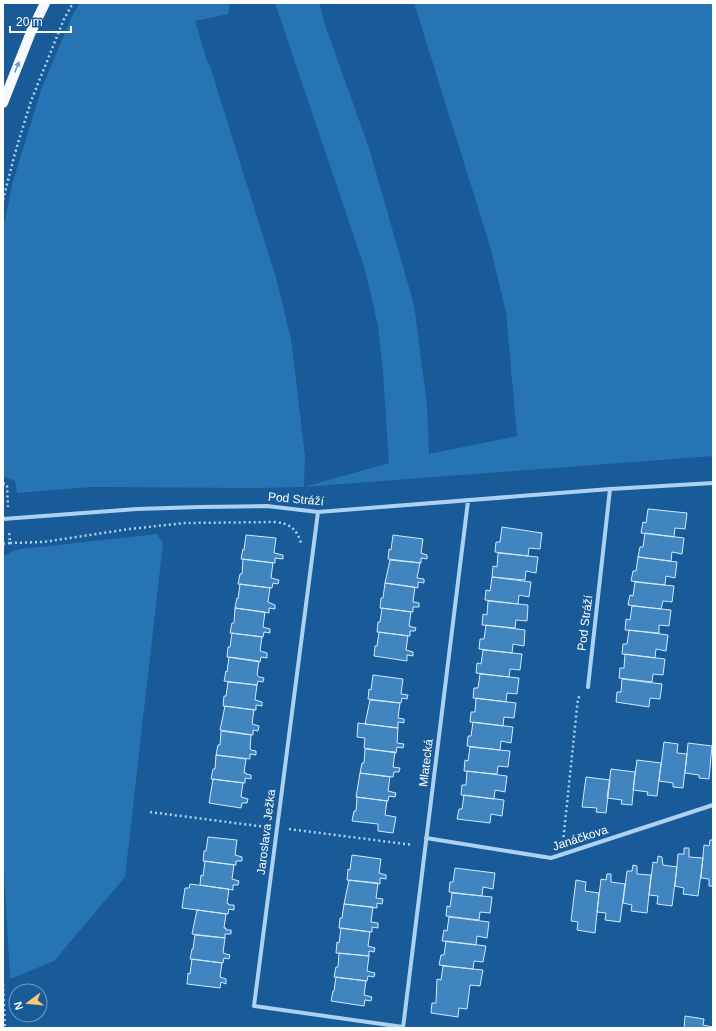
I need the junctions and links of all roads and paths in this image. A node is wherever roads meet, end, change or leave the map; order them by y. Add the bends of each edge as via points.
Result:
1 (45, 3) edge
2 (73, 3) edge
3 (3, 103) edge
4 (3, 200) edge
5 (713, 483) edge
6 (610, 489) junction
7 (468, 501) junction
8 (318, 512) junction
9 (3, 519) edge
10 (10, 542) dead end
11 (312, 558) junction
12 (588, 688) dead end
13 (713, 805) edge
14 (426, 838) junction
15 (3, 984) edge
16 (5, 1028) edge
17 (403, 1028) edge

3 -> 1 main road via 30,32
2 - 4 path via 31,100
5 - 6 street, Pod Stráží
6 - 7 street, Pod Stráží
6 - 12 street, Pod Stráží
7 - 8 street, Pod Stráží
7 - 14 street, Mlatecká
8 - 9 street, Pod Stráží via 267,506 200,507
8 - 11 street, Jaroslava Ježka
10 - 11 path via 44,542 185,523 281,522 293,527 300,543
11 - 17 street, Jaroslava Ježka via 254,1006
13 - 14 street, Janáčkova via 551,858
14 - 17 street, Mlatecká
15 - 16 path

